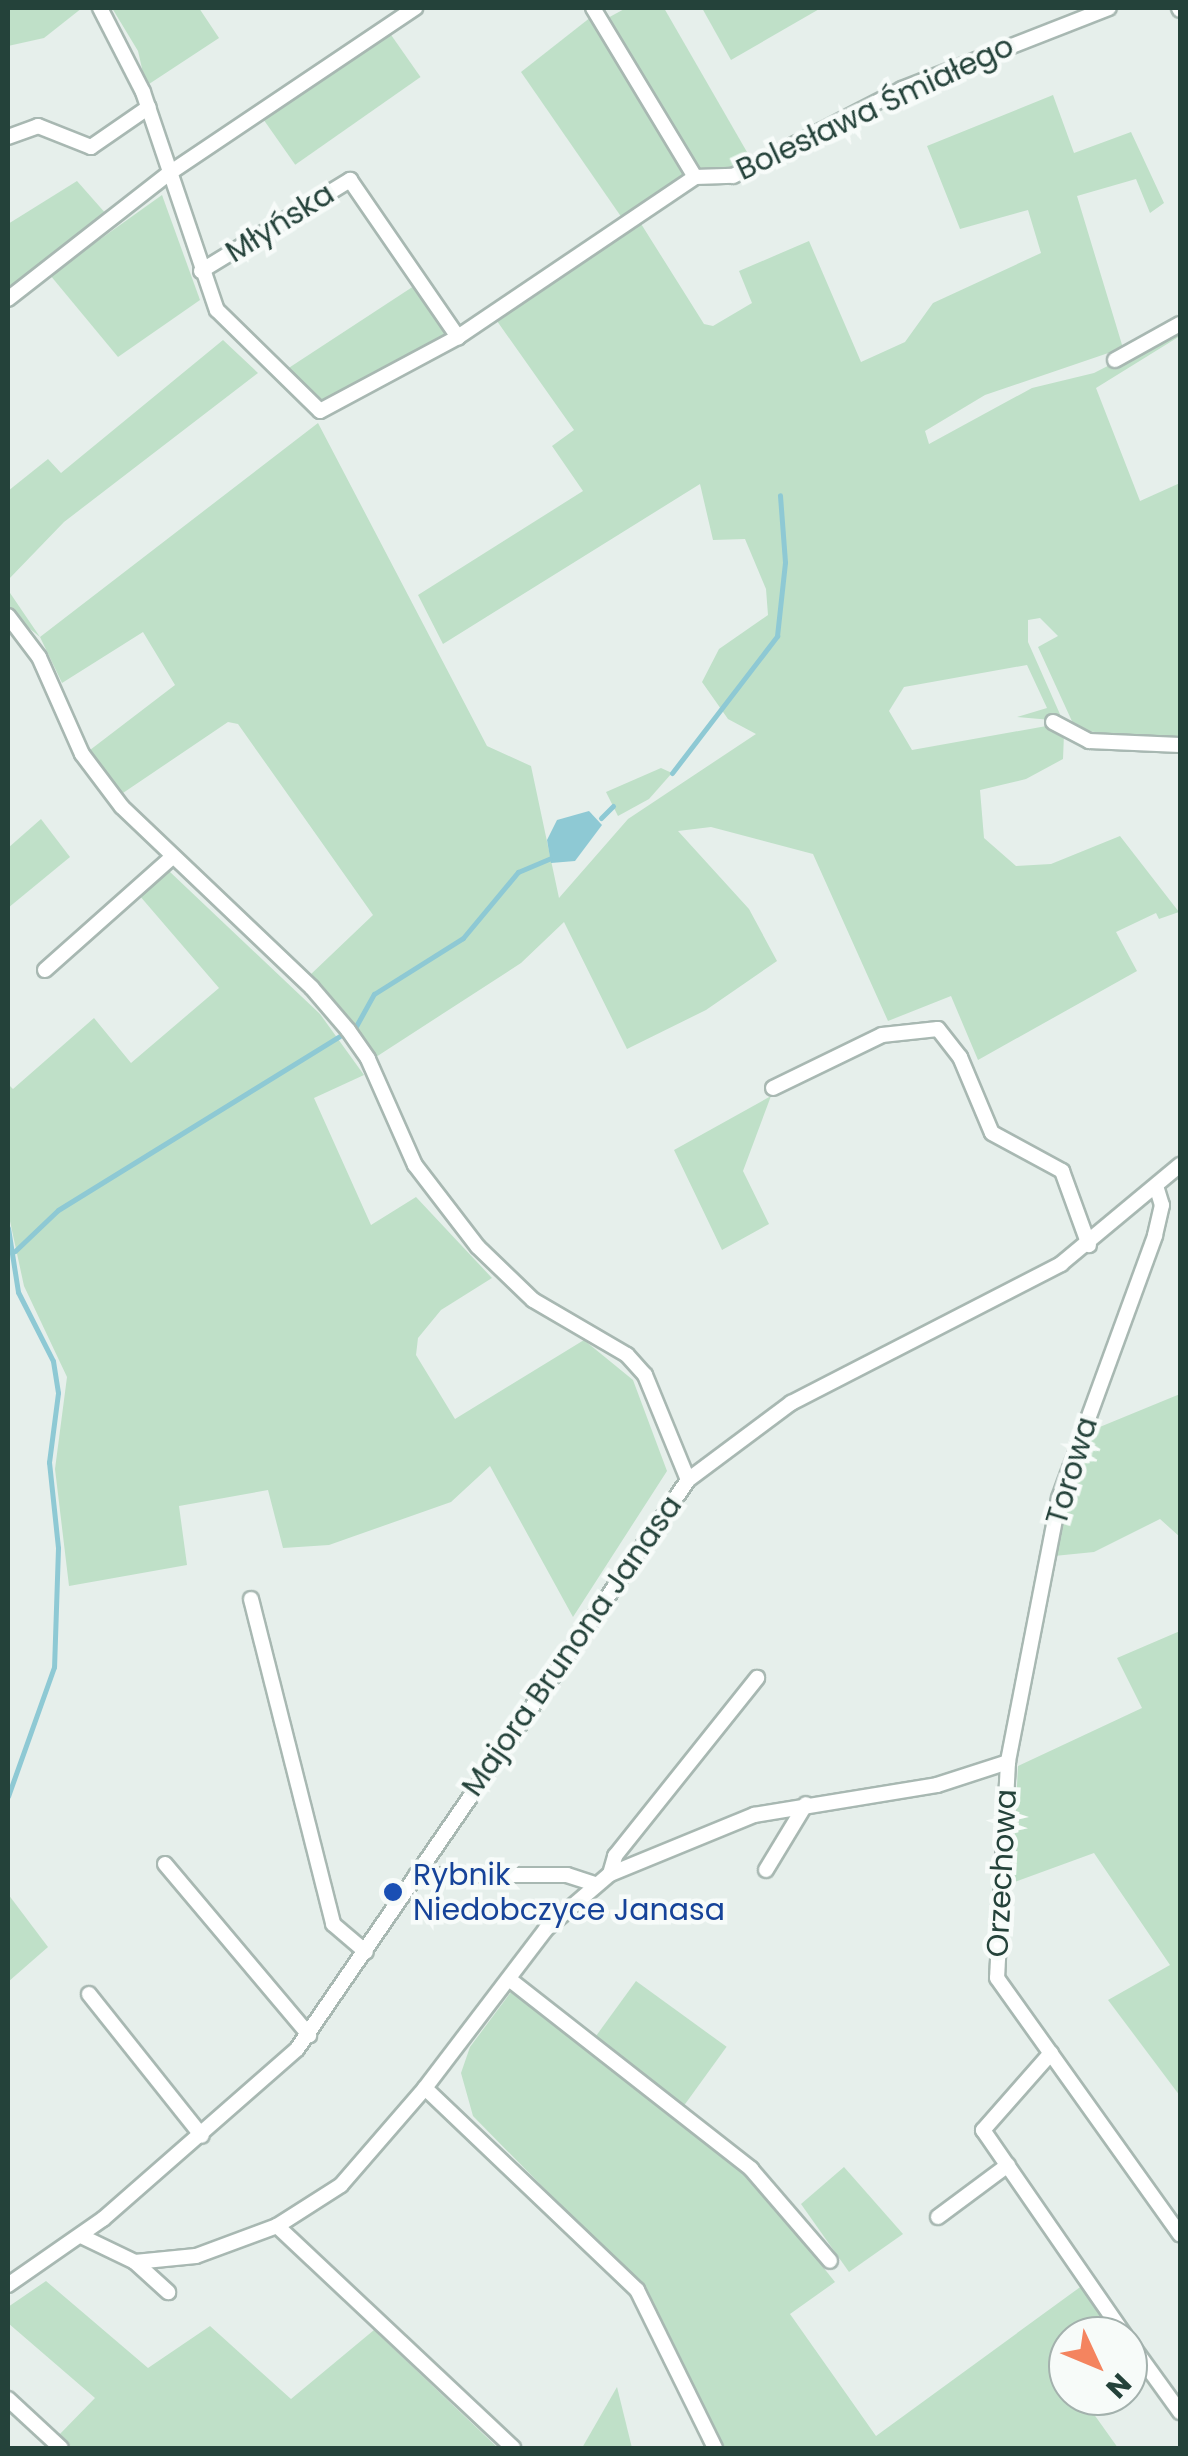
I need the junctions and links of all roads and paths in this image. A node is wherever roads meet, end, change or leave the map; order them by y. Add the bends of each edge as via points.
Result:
1 (100, 8) edge
2 (415, 8) edge
3 (593, 8) edge
4 (1108, 8) edge
5 (149, 108) junction
6 (8, 138) edge
7 (168, 174) junction
8 (694, 178) junction
9 (201, 271) junction
10 (8, 300) edge
11 (1180, 324) edge
12 (458, 337) junction
13 (1116, 360) dead end
14 (8, 616) edge
15 (1052, 722) dead end
16 (1180, 745) edge
17 (171, 858) junction
18 (44, 970) dead end
19 (773, 1088) dead end
20 (1180, 1166) edge
21 (1157, 1189) junction
22 (1089, 1245) junction
23 (688, 1480) junction
24 (252, 1599) dead end
25 (758, 1678) dead end
26 (1008, 1762) junction
27 (806, 1804) junction
28 (165, 1864) dead end
29 (766, 1870) dead end
30 (610, 1874) junction
31 (416, 1876) junction
32 (594, 1884) junction
33 (366, 1952) junction
34 (509, 1979) junction
35 (89, 1994) dead end
36 (309, 2035) junction
37 (1051, 2053) junction
38 (425, 2088) junction
39 (202, 2136) junction
40 (1008, 2165) junction
41 (938, 2216) dead end
42 (276, 2226) junction
43 (1180, 2235) edge
44 (81, 2236) junction
45 (830, 2261) dead end
46 (135, 2262) junction
47 (8, 2285) edge
48 (168, 2292) dead end
49 (1112, 2316) edge
50 (1148, 2367) edge
51 (8, 2399) edge
52 (1180, 2412) edge
53 (61, 2448) edge
54 (514, 2448) edge
55 (714, 2448) edge

1 - 5 street, Młyńska
2 - 7 street
3 - 8 street
4 - 8 street, Bolesława Śmiałego via 902,89 733,176
5 - 6 street via 92,147 38,126
5 - 7 street, Młyńska
7 - 9 street, Młyńska
7 - 10 street
8 - 12 street, Młyńska
9 - 12 street, Młyńska via 217,310 320,411
9 - 12 street, Młyńska via 350,180
11 - 13 street
14 - 17 street via 39,657 93,771
15 - 16 street via 1088,741
17 - 18 street
17 - 23 street via 312,988 348,1030 368,1059 415,1165 478,1247 533,1300 636,1365
19 - 22 street via 882,1035 938,1029 960,1057 992,1133 1062,1171
20 - 21 street, Majora Brunona Janasa
21 - 22 street, Majora Brunona Janasa
21 - 26 street, Torowa via 1162,1204 1155,1236 1059,1499
22 - 23 street, Majora Brunona Janasa via 1024,1286 791,1403
23 - 31 street, Majora Brunona Janasa
24 - 33 street via 332,1924
25 - 30 street, Orzechowa via 616,1856
26 - 27 street, Orzechowa via 938,1784
26 - 37 street, Orzechowa via 996,1978
27 - 29 street
27 - 30 street, Orzechowa via 754,1815
28 - 36 street
30 - 32 street, Orzechowa
31 - 32 street via 567,1875
31 - 33 street, Majora Brunona Janasa
32 - 34 street, Orzechowa via 546,1929
33 - 36 street, Majora Brunona Janasa
34 - 38 street, Orzechowa
34 - 45 street via 751,2169
35 - 39 street
36 - 39 street, Majora Brunona Janasa
37 - 40 street via 983,2130
37 - 43 street, Orzechowa
38 - 42 street, Orzechowa via 341,2185
38 - 55 street via 637,2290
39 - 44 street, Majora Brunona Janasa
40 - 41 street
40 - 49 street
42 - 46 street, Orzechowa via 196,2256
42 - 54 street
44 - 46 street
44 - 47 street, Majora Brunona Janasa
46 - 48 street
50 - 52 street
51 - 53 street

